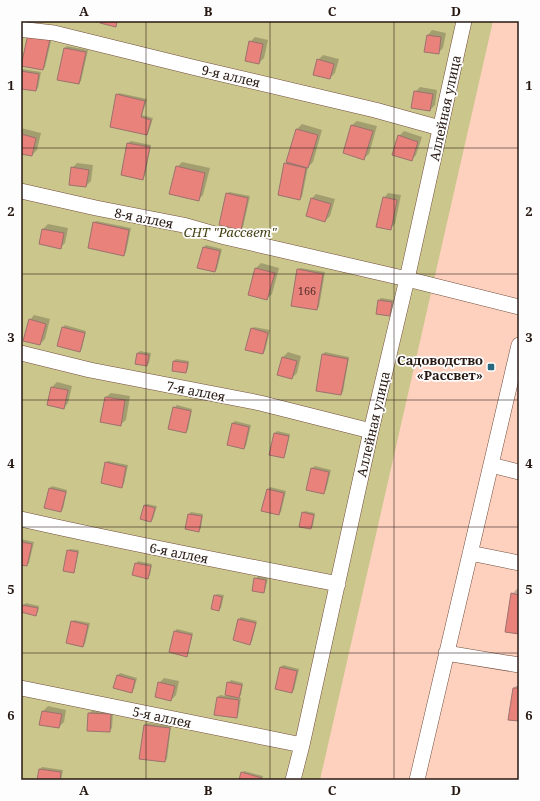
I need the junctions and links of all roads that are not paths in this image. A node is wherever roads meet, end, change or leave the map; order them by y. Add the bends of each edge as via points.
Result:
1 (464, 21) edge
2 (21, 29) edge
3 (440, 128) junction
4 (21, 191) edge
5 (407, 279) junction
6 (519, 307) edge
7 (519, 345) edge
8 (21, 353) edge
9 (371, 431) junction
10 (491, 465) junction
11 (519, 472) edge
12 (21, 519) edge
13 (470, 553) junction
14 (519, 563) edge
15 (338, 584) junction
16 (446, 653) junction
17 (519, 665) edge
18 (21, 688) edge
19 (302, 745) junction
20 (293, 780) edge
21 (417, 780) edge

1 - 3 street, Аллейная улица
2 - 3 street, 9-я аллея via 54,33
3 - 5 street, Аллейная улица
4 - 5 street, 8-я аллея via 183,225 224,238
5 - 6 street, 8-я аллея
5 - 9 street, Аллейная улица
7 - 10 street
8 - 9 street, 7-я аллея via 90,370 260,403
9 - 15 street, Аллейная улица
10 - 11 street
10 - 13 street
12 - 15 street, 6-я аллея
13 - 14 street
13 - 16 street
15 - 19 street, Аллейная улица
16 - 17 street
16 - 21 street
18 - 19 street, 5-я аллея
19 - 20 street, Аллейная улица

